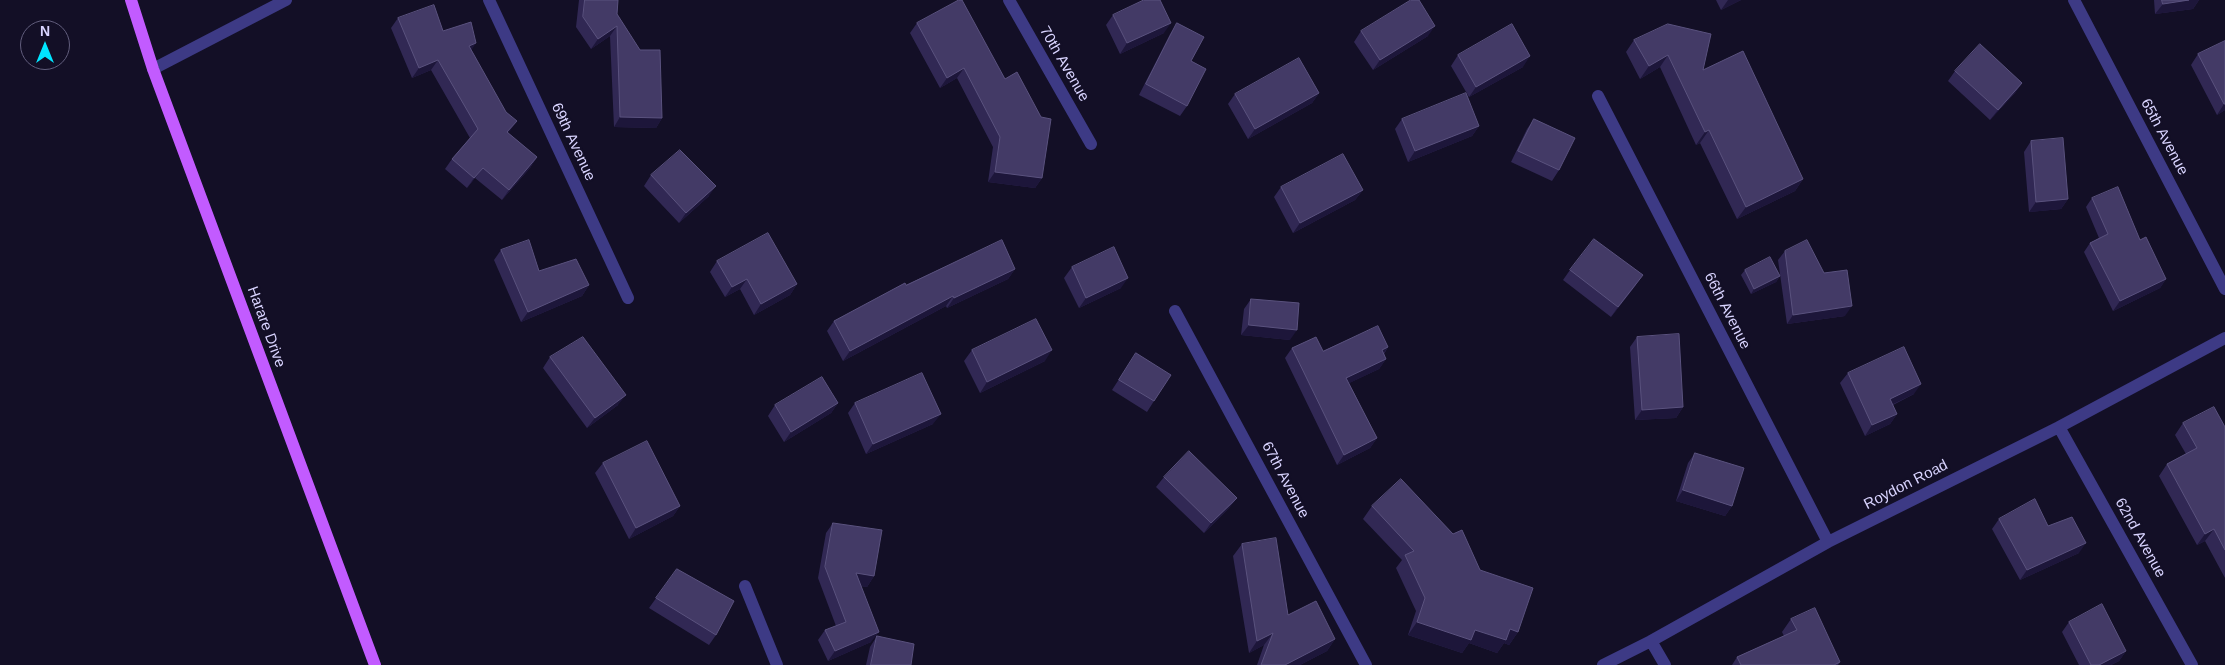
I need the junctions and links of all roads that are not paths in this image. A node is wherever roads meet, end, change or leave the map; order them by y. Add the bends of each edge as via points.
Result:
1 (131, 0) edge
2 (286, 0) edge
3 (489, 0) edge
4 (1009, 0) edge
5 (2074, 0) edge
6 (268, 4) edge
7 (152, 69) junction
8 (1598, 96) dead end
9 (1091, 144) dead end
10 (2225, 289) edge
11 (628, 298) dead end
12 (1175, 311) dead end
13 (2225, 338) edge
14 (2058, 427) junction
15 (1828, 542) junction
16 (745, 586) dead end
17 (1651, 641) junction
18 (375, 665) edge
19 (776, 665) edge
20 (1366, 665) edge
21 (1603, 665) edge
22 (1665, 665) edge
23 (2192, 665) edge

1 - 7 main road, Harare Drive
2 - 6 street
3 - 11 street, 69th Avenue
4 - 9 street, 70th Avenue
5 - 10 street, 65th Avenue
6 - 7 street
7 - 18 main road, Harare Drive
8 - 15 street, 66th Avenue
12 - 20 street, 67th Avenue
13 - 14 street, Roydon Road
14 - 15 street, Roydon Road
14 - 23 street, 62nd Avenue
15 - 17 street, Roydon Road
16 - 19 street
17 - 21 street, Roydon Road
17 - 22 street

